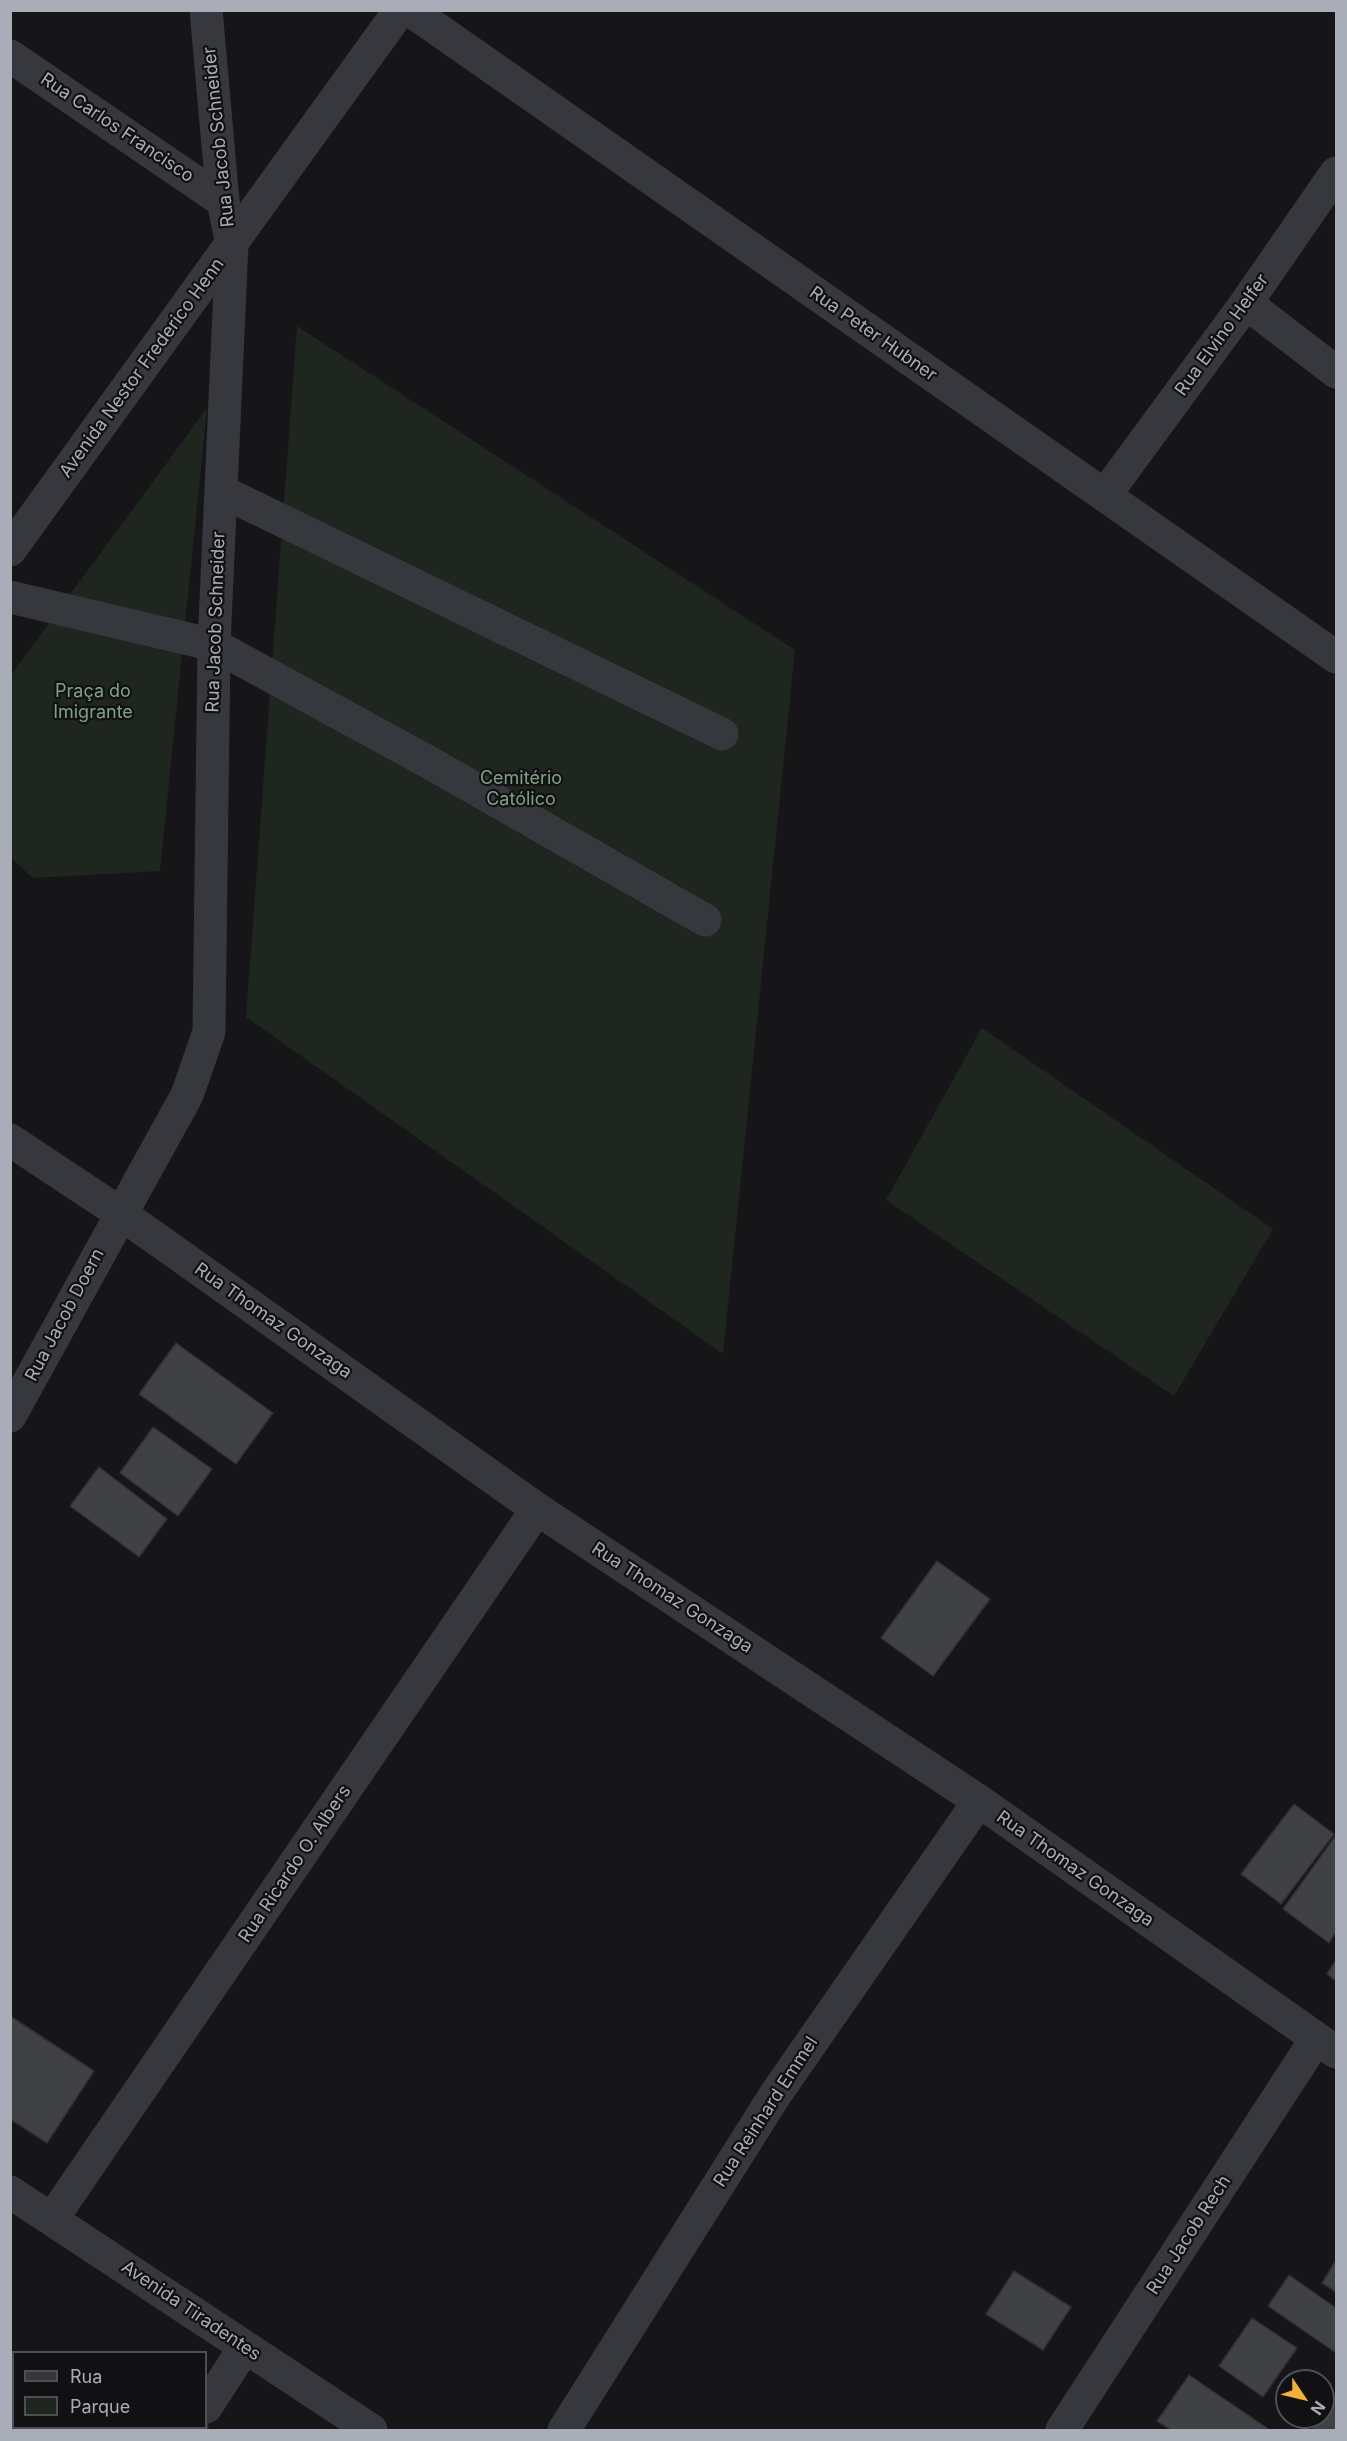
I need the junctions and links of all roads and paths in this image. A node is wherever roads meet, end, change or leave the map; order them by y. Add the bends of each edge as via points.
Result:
1 (206, 10) edge
2 (400, 10) edge
3 (410, 10) edge
4 (10, 56) edge
5 (1336, 173) edge
6 (223, 201) junction
7 (232, 244) junction
8 (1246, 303) junction
9 (1336, 372) edge
10 (221, 491) junction
11 (1105, 495) junction
12 (10, 550) edge
13 (10, 597) edge
14 (214, 645) junction
15 (1336, 657) edge
16 (722, 734) dead end
17 (705, 920) dead end
18 (10, 1140) edge
19 (120, 1213) junction
20 (10, 1416) edge
21 (537, 1509) junction
22 (979, 1801) junction
23 (1326, 2045) edge
24 (10, 2192) edge
25 (52, 2219) junction
26 (245, 2347) junction
27 (207, 2405) edge
28 (371, 2430) edge
29 (564, 2430) edge
30 (1062, 2430) edge

1 - 6 street, Rua Jacob Schneider
2 - 7 street, Avenida Nestor Frederico Henn
3 - 11 street, Rua Peter Hubner
4 - 6 street, Rua Carlos Francisco
5 - 8 street, Rua Elvino Helfer
6 - 7 street, Rua Jacob Schneider
7 - 10 street, Rua Jacob Schneider
7 - 12 street, Avenida Nestor Frederico Henn
8 - 9 street
8 - 11 street, Rua Elvino Helfer
10 - 14 street, Rua Jacob Schneider
10 - 16 street
11 - 15 street, Rua Peter Hubner
13 - 14 street
14 - 17 street
14 - 19 street, Rua Jacob Schneider via 209,1032 187,1095
18 - 19 street, Rua Thomaz Gonzaga
19 - 20 street, Rua Jacob Doern
19 - 21 street, Rua Thomaz Gonzaga
21 - 22 street, Rua Thomaz Gonzaga
21 - 25 street, Rua Ricardo O. Albers
22 - 23 street, Rua Thomaz Gonzaga
22 - 29 street, Rua Reinhard Emmel via 775,2095
23 - 30 street, Rua Jacob Rech
24 - 25 street, Avenida Tiradentes
25 - 26 street, Avenida Tiradentes
26 - 27 street
26 - 28 street, Avenida Tiradentes

